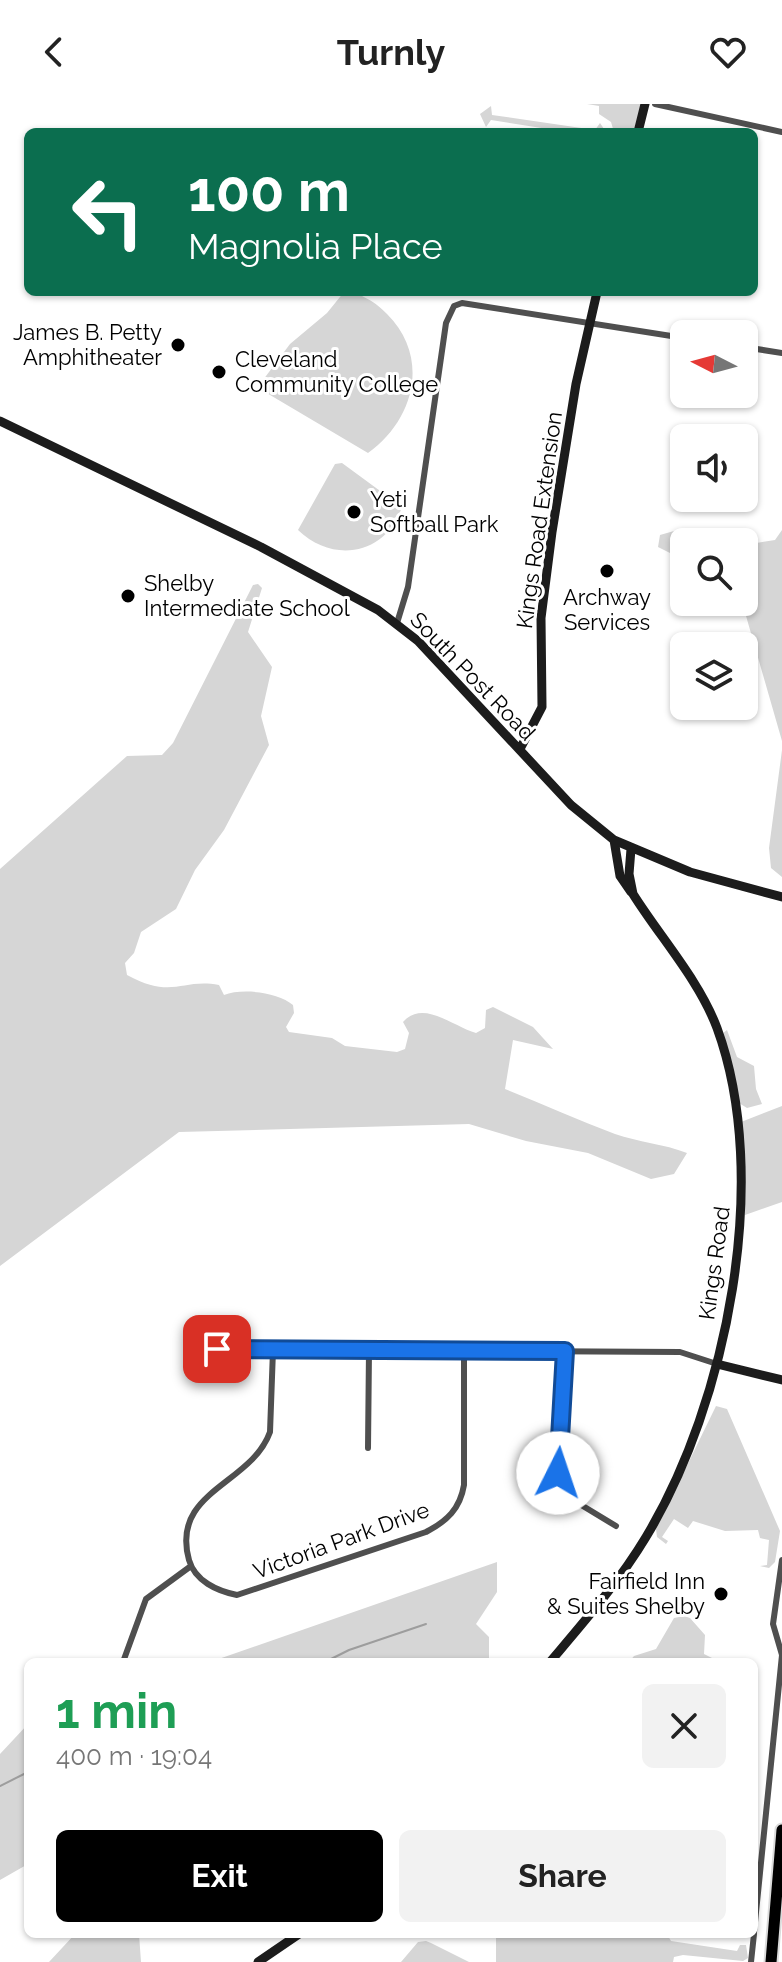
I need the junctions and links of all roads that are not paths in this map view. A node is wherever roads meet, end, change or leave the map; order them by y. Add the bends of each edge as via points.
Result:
1 (645, 104) edge
2 (655, 104) edge
3 (639, 128) edge
4 (782, 132) edge
5 (596, 296) edge
6 (589, 323) junction
7 (670, 336) edge
8 (758, 349) edge
9 (782, 353) edge
10 (0, 421) edge
11 (397, 623) junction
12 (520, 749) junction
13 (614, 840) junction
14 (631, 849) junction
15 (633, 894) junction
16 (782, 897) edge
17 (217, 1349) dead end
18 (273, 1350) junction
19 (369, 1350) junction
20 (464, 1350) junction
21 (565, 1351) junction
22 (717, 1364) junction
23 (782, 1380) edge
24 (368, 1448) dead end
25 (616, 1526) dead end
26 (782, 1560) edge
27 (191, 1566) junction
28 (782, 1655) edge
29 (124, 1658) edge
30 (553, 1658) edge
31 (782, 1830) edge
32 (758, 1893) edge
33 (293, 1938) edge
34 (753, 1938) edge
35 (258, 1962) edge
36 (751, 1962) edge
37 (771, 1962) edge

1 - 3 street
2 - 4 street
5 - 6 street, Kings Road Extension
6 - 7 street
6 - 11 street via 462,303 451,310 408,587
6 - 12 street, Kings Road Extension via 543,597 542,707
8 - 9 street
10 - 11 street, South Post Road via 306,570
11 - 12 street, South Post Road
12 - 13 street, South Post Road via 571,805
13 - 14 street, South Post Road
13 - 15 street via 620,876
14 - 15 street, Kings Road
14 - 16 street, South Post Road via 690,872
15 - 22 street, Kings Road via 706,1006 730,1073 742,1203
17 - 18 street
18 - 19 street
18 - 27 street via 266,1443 194,1511 185,1533
19 - 20 street
19 - 24 street
20 - 21 street
20 - 27 street, Victoria Park Drive via 464,1485 447,1520 426,1532 237,1595 211,1586
21 - 22 street via 680,1352
21 - 25 street via 559,1482 573,1500
22 - 23 street
22 - 30 street, Kings Road via 693,1440 646,1537
26 - 28 street via 773,1624
27 - 29 street via 146,1599
28 - 32 street
31 - 37 highway
33 - 35 street
34 - 36 street

